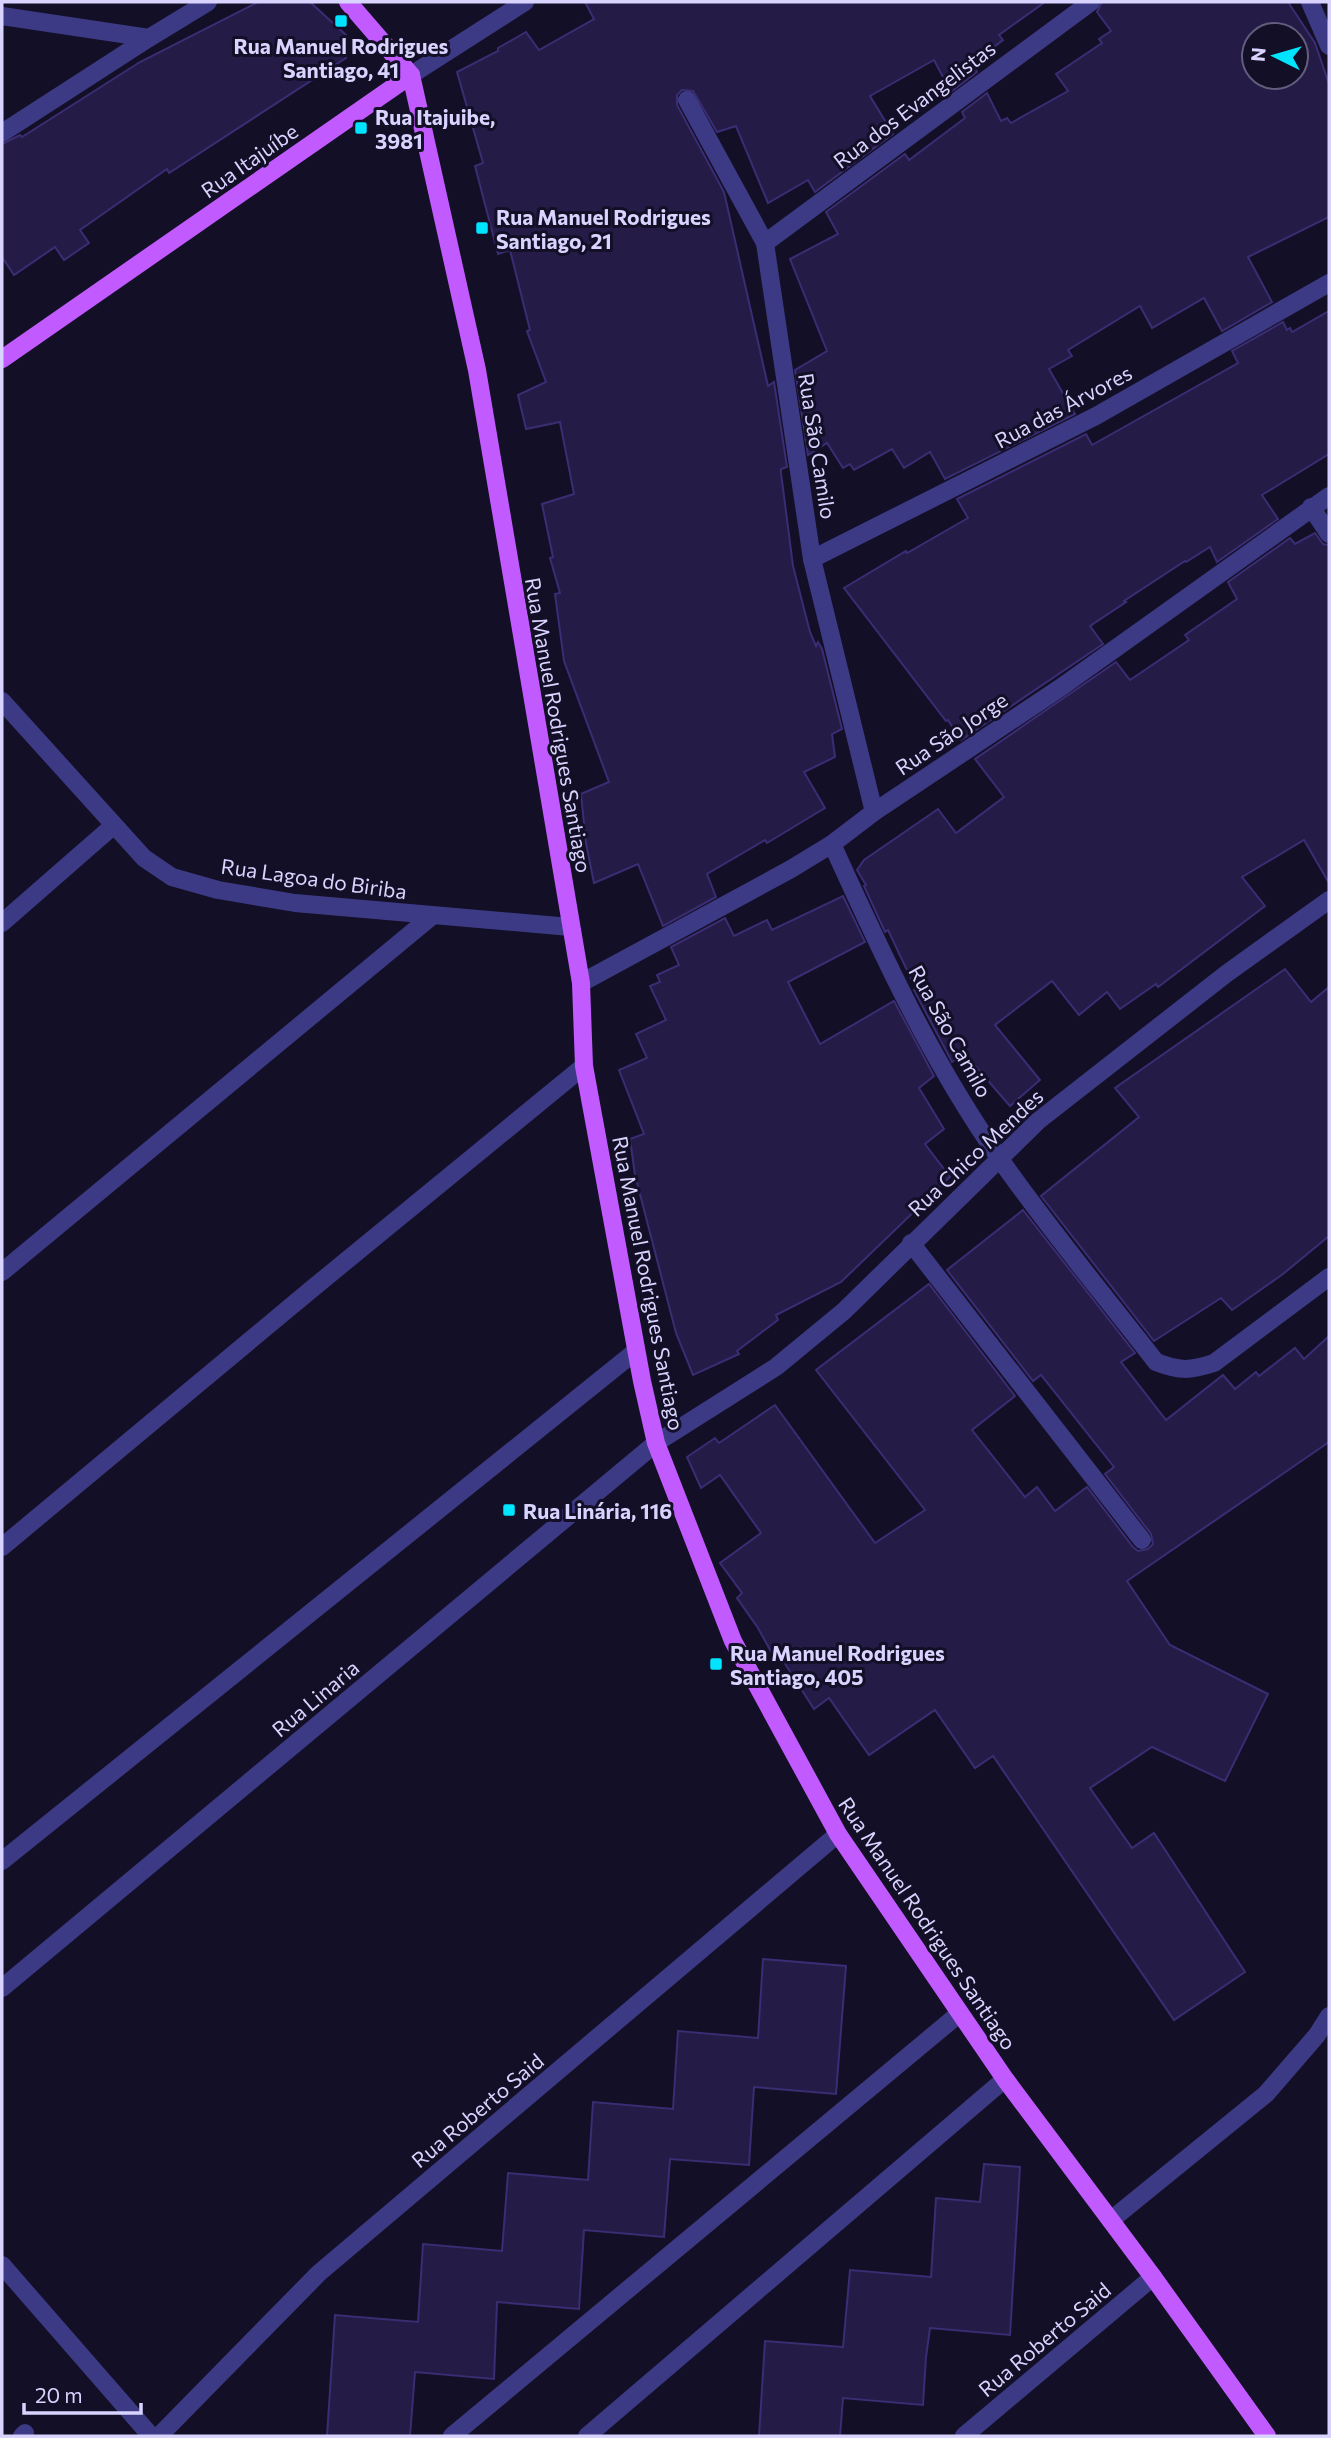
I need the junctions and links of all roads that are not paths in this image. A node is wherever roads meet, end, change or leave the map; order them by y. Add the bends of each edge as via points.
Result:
1 (208, 2) edge
2 (348, 2) edge
3 (525, 2) edge
4 (1091, 2) edge
5 (1310, 2) edge
6 (2, 16) edge
7 (149, 38) junction
8 (1329, 46) edge
9 (411, 75) junction
10 (687, 100) dead end
11 (2, 132) edge
12 (765, 243) junction
13 (1329, 284) edge
14 (2, 359) edge
15 (1329, 496) edge
16 (1311, 507) junction
17 (1329, 534) edge
18 (813, 559) junction
19 (2, 701) edge
20 (874, 812) junction
21 (113, 825) junction
22 (832, 844) junction
23 (1329, 900) edge
24 (432, 916) junction
25 (2, 923) edge
26 (570, 927) junction
27 (581, 983) junction
28 (584, 1066) junction
29 (1000, 1158) junction
30 (911, 1243) junction
31 (2, 1272) edge
32 (1329, 1277) edge
33 (636, 1351) junction
34 (656, 1443) junction
35 (1142, 1539) dead end
36 (2, 1548) edge
37 (838, 1834) junction
38 (2, 1861) edge
39 (2, 1988) edge
40 (960, 2013) junction
41 (1329, 2016) edge
42 (1005, 2079) junction
43 (1111, 2220) junction
44 (2, 2265) edge
45 (1153, 2277) junction
46 (151, 2436) edge
47 (159, 2436) edge
48 (452, 2436) edge
49 (587, 2436) edge
50 (964, 2436) edge
51 (1267, 2436) edge

1 - 7 street
2 - 9 main road, Rua Manuel Rodrigues Santiago
3 - 9 street, Rua Itajuíbe
4 - 12 street, Rua dos Evangelistas
5 - 8 street
6 - 7 street
7 - 11 street
9 - 14 main road, Rua Itajuíbe
9 - 26 main road, Rua Manuel Rodrigues Santiago via 477,370
10 - 12 street, Rua São Camilo
12 - 18 street, Rua São Camilo
13 - 18 street, Rua das Árvores via 1096,416
15 - 16 street, Rua São Jorge
16 - 17 street
16 - 20 street, Rua São Jorge via 1060,688
18 - 20 street, Rua São Camilo
19 - 21 street, Rua Lagoa do Biriba
20 - 22 street, Rua São Jorge
21 - 24 street, Rua Lagoa do Biriba via 144,858 172,877 295,903
21 - 25 street
22 - 27 street, Rua São Jorge
22 - 29 street, Rua São Camilo via 933,1052
23 - 29 street, Rua Chico Mendes via 1038,1121
24 - 26 street, Rua Lagoa do Biriba
24 - 31 street
26 - 27 main road, Rua Manuel Rodrigues Santiago
27 - 28 main road, Rua Manuel Rodrigues Santiago
28 - 33 main road, Rua Manuel Rodrigues Santiago
28 - 36 street
29 - 30 street, Rua Chico Mendes
29 - 32 street, Rua São Camilo via 1156,1362 1178,1370 1214,1363
30 - 34 street, Rua Chico Mendes via 844,1311 776,1367
30 - 35 street
33 - 34 main road, Rua Manuel Rodrigues Santiago
33 - 38 street
34 - 37 main road, Rua Manuel Rodrigues Santiago via 733,1640
34 - 39 street, Rua Linaria
37 - 40 main road, Rua Manuel Rodrigues Santiago
37 - 47 street, Rua Roberto Said via 319,2273
40 - 42 main road, Rua Manuel Rodrigues Santiago
40 - 48 street
41 - 43 street via 1266,2094
42 - 43 main road, Rua Manuel Rodrigues Santiago
42 - 49 street
43 - 45 main road, Rua Manuel Rodrigues Santiago
44 - 46 street
45 - 50 street, Rua Roberto Said
45 - 51 main road, Rua Manuel Rodrigues Santiago

